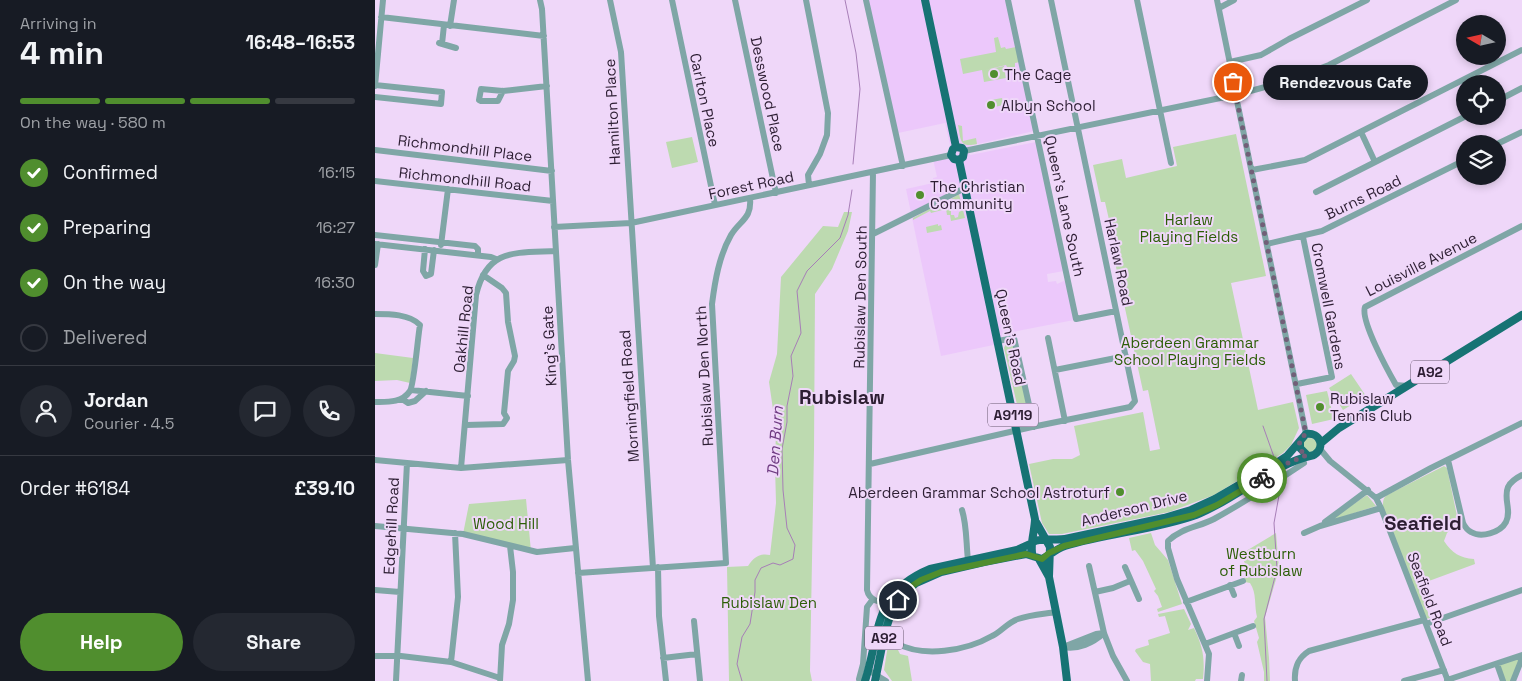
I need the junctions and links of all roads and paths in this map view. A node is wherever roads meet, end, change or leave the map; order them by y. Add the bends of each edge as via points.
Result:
1 (383, 0) edge
2 (454, 0) edge
3 (540, 0) edge
4 (610, 0) edge
5 (672, 0) edge
6 (735, 0) edge
7 (806, 0) edge
8 (866, 0) edge
9 (925, 0) edge
10 (1008, 0) edge
11 (1051, 0) edge
12 (1137, 0) edge
13 (1217, 0) edge
14 (1234, 0) edge
15 (1367, 0) edge
16 (1453, 1) edge
17 (1219, 8) junction
18 (381, 18) junction
19 (447, 26) junction
20 (377, 29) edge
21 (544, 36) junction
22 (456, 48) dead end
23 (1522, 50) edge
24 (1230, 62) junction
25 (375, 86) edge
26 (547, 86) junction
27 (1235, 88) junction
28 (1522, 88) edge
29 (503, 90) dead end
30 (1243, 93) junction
31 (1230, 96) junction
32 (1506, 96) edge
33 (375, 97) edge
34 (1237, 101) junction
35 (1160, 111) junction
36 (1456, 121) edge
37 (1078, 128) junction
38 (1361, 132) junction
39 (1522, 132) edge
40 (1038, 137) junction
41 (1506, 140) edge
42 (956, 147) junction
43 (375, 150) edge
44 (964, 152) junction
45 (951, 155) junction
46 (959, 160) junction
47 (1375, 162) junction
48 (1171, 163) dead end
49 (1456, 164) edge
50 (903, 166) junction
51 (1252, 170) junction
52 (552, 171) junction
53 (873, 172) junction
54 (375, 181) edge
55 (809, 185) junction
56 (965, 188) junction
57 (448, 189) junction
58 (1316, 192) dead end
59 (776, 193) junction
60 (750, 198) junction
61 (553, 201) junction
62 (715, 205) junction
63 (631, 223) junction
64 (1522, 226) edge
65 (554, 227) junction
66 (873, 234) junction
67 (375, 235) edge
68 (1303, 236) junction
69 (441, 243) junction
70 (376, 244) edge
71 (1267, 244) junction
72 (425, 249) junction
73 (437, 251) junction
74 (556, 251) junction
75 (478, 255) junction
76 (496, 260) junction
77 (375, 265) edge
78 (483, 276) junction
79 (1116, 311) junction
80 (375, 314) edge
81 (1522, 315) edge
82 (1048, 338) dead end
83 (997, 342) junction
84 (1126, 356) junction
85 (1055, 370) junction
86 (1297, 384) junction
87 (1407, 386) junction
88 (411, 390) junction
89 (426, 391) junction
90 (468, 396) junction
91 (401, 399) junction
92 (375, 402) edge
93 (1065, 421) junction
94 (1522, 424) edge
95 (466, 425) junction
96 (1034, 427) junction
97 (1339, 428) junction
98 (1017, 431) junction
99 (1306, 434) junction
100 (1316, 435) junction
101 (1300, 441) junction
102 (1316, 451) junction
103 (375, 460) edge
104 (568, 460) junction
105 (1448, 460) junction
106 (407, 463) junction
107 (1303, 463) dead end
108 (870, 464) junction
109 (461, 468) junction
110 (1272, 472) junction
111 (1522, 475) edge
112 (1278, 480) junction
113 (1367, 490) junction
114 (1376, 498) junction
115 (1381, 508) junction
116 (961, 510) dead end
117 (1035, 520) junction
118 (375, 526) edge
119 (1320, 526) junction
120 (404, 528) junction
121 (455, 533) junction
122 (1305, 533) dead end
123 (1162, 538) dead end
124 (1046, 540) junction
125 (1169, 541) junction
126 (1032, 542) junction
127 (510, 546) junction
128 (575, 548) junction
129 (1049, 553) junction
130 (1036, 557) junction
131 (968, 560) junction
132 (1089, 566) dead end
133 (1125, 567) dead end
134 (656, 568) junction
135 (578, 573) junction
136 (1049, 577) junction
137 (1130, 581) junction
138 (1243, 581) dead end
139 (1230, 586) junction
140 (375, 590) edge
141 (1522, 590) edge
142 (400, 592) junction
143 (1095, 592) junction
144 (1234, 596) dead end
145 (873, 599) junction
146 (1139, 599) dead end
147 (889, 601) junction
148 (1186, 602) junction
149 (1056, 612) junction
150 (694, 621) dead end
151 (1425, 622) junction
152 (1253, 626) dead end
153 (885, 632) junction
154 (1104, 633) junction
155 (1234, 633) junction
156 (1205, 644) junction
157 (1239, 646) dead end
158 (1063, 647) junction
159 (697, 654) junction
160 (1521, 655) edge
161 (375, 656) edge
162 (397, 657) junction
163 (663, 658) junction
164 (451, 662) junction
165 (1497, 664) junction
166 (869, 670) junction
167 (1444, 670) junction
168 (876, 678) edge
169 (500, 679) edge
170 (862, 680) edge
171 (396, 681) edge
172 (588, 681) edge
173 (666, 681) edge
174 (700, 681) edge
175 (871, 681) edge
176 (886, 681) edge
177 (1067, 681) edge
178 (1127, 681) edge
179 (1207, 681) edge
180 (1295, 681) edge
181 (1404, 681) edge
182 (1447, 681) edge
183 (1503, 681) edge
184 (1513, 681) edge

1 - 18 street
2 - 19 street
3 - 21 street, King's Gate
4 - 63 street, Hamilton Place via 621,52
5 - 62 street, Carlton Place
6 - 59 street, Desswood Place
7 - 55 street via 828,112 827,135 808,175
8 - 50 street
9 - 42 main road
10 - 40 street, Queen's Lane South
11 - 37 street, Harlaw Road
12 - 35 street
13 - 17 street
14 - 17 street
15 - 24 street via 1261,55
16 - 30 street via 1329,65 1285,82
17 - 24 street
18 - 19 street
18 - 20 street
19 - 21 street
19 - 22 street via 440,43
20 - 25 street
21 - 26 street, King's Gate
23 - 38 street
24 - 27 street
25 - 33 street via 442,92 441,104
26 - 29 street
26 - 52 street, King's Gate
27 - 30 street
27 - 31 street
28 - 32 street
30 - 34 street
31 - 34 street
31 - 35 street
34 - 51 street
35 - 37 street
35 - 48 street
36 - 47 street
37 - 40 street
37 - 79 street, Harlaw Road
38 - 47 street
38 - 51 street via 1305,160
39 - 41 street
40 - 44 street
40 - 79 street, Queen's Lane South via 1076,319
42 - 44 main road
42 - 45 main road
43 - 52 street, Richmondhill Place
44 - 46 main road
45 - 46 main road
45 - 50 street, Forest Road
46 - 56 main road, Queen's Road / A9119
47 - 58 street
49 - 68 street, Burns Road via 1322,231
50 - 53 street, Forest Road
51 - 71 street
52 - 61 street, King's Gate
53 - 55 street, Forest Road
53 - 66 street, Rubislaw Den South
54 - 57 street, Richmondhill Road
55 - 59 street, Forest Road
56 - 66 street
56 - 83 main road, Queen's Road / A9119
57 - 61 street, Richmondhill Road
57 - 69 street
59 - 60 street, Forest Road
60 - 62 street, Forest Road
60 - 134 street, Rubislaw Den North via 750,211 731,234 721,260 712,304 726,563
61 - 65 street, King's Gate
62 - 63 street, Forest Road
63 - 65 street, Forest Road
63 - 134 street, Morningfield Road
64 - 87 street, Louisville Avenue via 1365,307 1364,317 1382,359 1397,385
65 - 74 street, King's Gate
66 - 108 street, Rubislaw Den South
67 - 69 street
68 - 71 street, Burns Road
68 - 86 street, Cromwell Gardens via 1332,377
69 - 73 street
69 - 75 street via 477,247
70 - 72 street
70 - 77 street
71 - 86 street
72 - 73 street
72 - 73 street via 423,271 426,276 431,274
73 - 75 street
74 - 76 street via 511,254
74 - 104 street, King's Gate
75 - 76 street
76 - 78 street, Oakhill Road
78 - 90 street, Oakhill Road via 476,296
78 - 95 street via 506,293 515,356 508,371 504,413 507,418 503,424
79 - 84 street, Harlaw Road
80 - 88 street via 407,317 420,325
81 - 87 main road, A92
82 - 85 street
83 - 96 street via 1015,338
83 - 98 main road, Queen's Road / A9119
84 - 85 street
84 - 93 street, Harlaw Road via 1135,401 1130,407
85 - 93 street
86 - 99 street
87 - 97 main road, A92
88 - 89 street
88 - 91 street
89 - 90 street
89 - 91 street via 415,401 408,403
90 - 95 street, Oakhill Road
91 - 92 street
93 - 96 street
94 - 105 street
95 - 109 street, Oakhill Road
96 - 98 street
97 - 100 main road, A92
97 - 102 main road, A92
98 - 108 street
98 - 117 main road, Queen's Road / A9119
99 - 100 main road, A92
99 - 101 main road, A92
100 - 102 main road
101 - 102 main road via 1300,448
101 - 124 main road, Anderson Drive / A92 via 1278,462 1191,510 1065,539
102 - 110 main road, Anderson Drive / A92
102 - 113 street, Seafield Road
103 - 106 street
104 - 109 street
104 - 128 street, King's Gate
105 - 111 street via 1463,524 1475,534 1501,528 1508,516 1508,486
105 - 114 street
106 - 109 street
106 - 120 street, Edgehill Road
107 - 112 street
108 - 145 street, Rubislaw Den South via 867,590
110 - 112 street
110 - 129 main road, Anderson Drive / A92 via 1194,515 1069,545
112 - 125 street via 1215,518 1175,534
113 - 114 street, Seafield Road
113 - 119 street
114 - 115 street, Seafield Road
115 - 119 street
115 - 151 street, Seafield Road
116 - 131 street
117 - 124 main road, Queen's Road / A9119
117 - 126 main road, Queen's Road / A9119
118 - 120 street
119 - 122 street
120 - 121 street
120 - 142 street, Edgehill Road
121 - 127 street
121 - 164 street via 458,598
123 - 125 street
124 - 126 main road, A92
124 - 129 main road via 1050,544
125 - 148 street via 1172,562
126 - 130 main road via 1030,550
126 - 131 main road, A92 via 1017,550
127 - 128 street via 537,552
127 - 169 street via 513,600 502,645
128 - 135 street, King's Gate
129 - 130 main road, A92 via 1045,558
129 - 136 main road
130 - 136 main road
130 - 153 main road, A92 via 1026,554 984,562 921,580 898,600
131 - 147 main road, A92 via 922,572 904,584
132 - 143 street
133 - 137 street
134 - 135 street
134 - 163 street, Morningfield Road
135 - 172 street, King's Gate
136 - 149 main road
137 - 143 street
137 - 146 street
138 - 139 street
139 - 144 street
139 - 148 street
140 - 142 street
141 - 151 street
142 - 162 street, Edgehill Road
143 - 154 street
145 - 147 street
145 - 170 street via 867,607
147 - 166 main road, A92 via 877,627
148 - 156 street
149 - 153 street via 1017,620 993,636 957,650 903,649
149 - 158 main road
150 - 159 street
151 - 167 street, Seafield Road
151 - 180 street via 1309,651 1298,661
152 - 155 street
153 - 168 main road, A92
154 - 158 street via 1082,646
154 - 178 street
155 - 156 street
155 - 157 street
156 - 179 street via 1209,654
158 - 177 main road
159 - 163 street
159 - 174 street
160 - 165 street
160 - 184 street
161 - 162 street
162 - 164 street
162 - 171 street, Edgehill Road
163 - 173 street, Morningfield Road
164 - 169 street
165 - 182 street
165 - 183 street
166 - 168 street
166 - 170 main road, A92
167 - 181 street
167 - 182 street, Seafield Road
168 - 175 main road
168 - 176 street

